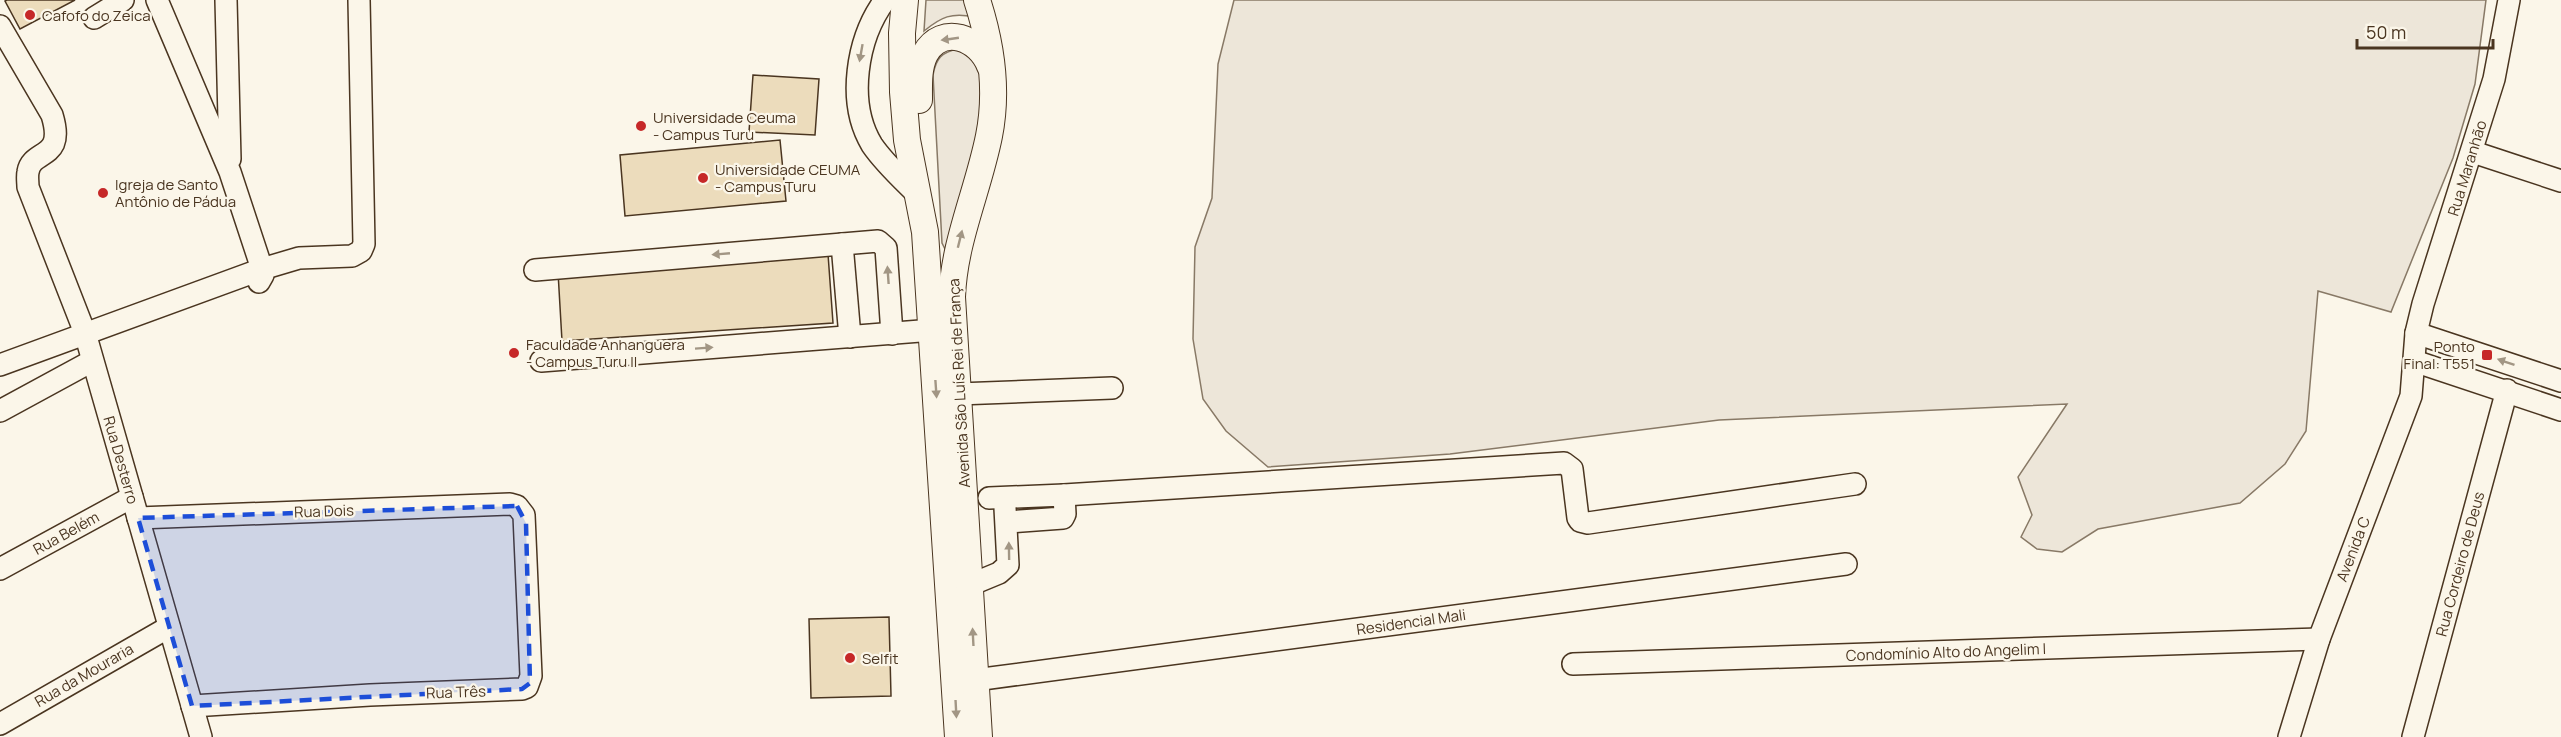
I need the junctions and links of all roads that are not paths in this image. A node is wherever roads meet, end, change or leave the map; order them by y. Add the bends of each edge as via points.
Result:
1 (123, 0) edge
2 (157, 0) edge
3 (226, 0) edge
4 (359, 0) edge
5 (885, 0) edge
6 (905, 0) edge
7 (977, 0) edge
8 (2509, 0) edge
9 (94, 18) dead end
10 (0, 26) edge
11 (992, 70) junction
12 (2473, 152) junction
13 (230, 172) junction
14 (2561, 181) edge
15 (919, 196) junction
16 (842, 244) junction
17 (262, 269) junction
18 (535, 270) dead end
19 (933, 330) junction
20 (85, 333) junction
21 (2416, 333) junction
22 (892, 334) junction
23 (850, 337) junction
24 (93, 361) junction
25 (541, 361) dead end
26 (2414, 361) junction
27 (0, 365) edge
28 (2561, 381) edge
29 (1112, 388) dead end
30 (2507, 390) junction
31 (958, 394) junction
32 (2561, 410) edge
33 (0, 411) edge
34 (1855, 484) dead end
35 (964, 493) junction
36 (1064, 495) junction
37 (132, 497) junction
38 (989, 498) junction
39 (510, 504) joint
40 (138, 518) junction
41 (1008, 522) junction
42 (1846, 564) dead end
43 (0, 569) edge
44 (969, 585) junction
45 (169, 627) junction
46 (2319, 639) junction
47 (1573, 664) dead end
48 (975, 680) junction
49 (192, 706) junction
50 (0, 724) edge
51 (201, 737) edge
52 (958, 737) edge
53 (979, 737) edge
54 (2289, 737) edge
55 (2413, 737) edge

1 - 9 street
2 - 13 street
3 - 13 street
4 - 17 street via 364,244 352,256 299,258
5 -> 15 street via 870,23 861,51 862,118 873,146
6 - 15 main road, Avenida São Luís Rei de França via 903,92 907,140
7 - 11 main road, Avenida São Luís Rei de França
8 - 12 street, Rua Maranhão via 2494,79
10 - 20 street, Rua Desterro via 56,127 56,141 28,171 28,187
11 -> 15 main road via 981,48 966,39 939,41 925,55 919,74
31 -> 11 main road, Avenida São Luís Rei de França via 953,280 960,237 988,138
12 - 14 street
12 - 21 street, Rua Maranhão
13 - 17 street
15 - 19 main road, Avenida São Luís Rei de França via 926,232
16 -> 18 street
22 -> 16 street via 886,248 878,241
16 - 23 street
17 - 20 street
19 - 22 street
19 -> 52 main road, Avenida São Luís Rei de França
20 - 24 street, Rua Desterro
20 - 27 street
21 - 26 street, Avenida C
28 -> 21 street
22 - 23 street
25 -> 23 street
24 - 33 street
24 - 37 street, Rua Desterro
26 - 30 street
26 - 46 street, Avenida C via 2411,396
29 - 31 street
30 - 32 street
30 - 55 street, Rua Cordeiro de Deus
31 - 35 main road, Avenida São Luís Rei de França
34 - 36 street via 1588,523 1578,518 1572,469 1564,463
35 - 38 street
35 - 44 main road, Avenida São Luís Rei de França
36 - 38 street
36 - 41 street via 1063,518
37 - 40 street, Rua Desterro
37 - 43 street, Rua Belém
38 - 41 street via 1005,507
39 - 40 street, Rua Dois
39 - 49 street, Rua Três via 521,510 526,523 531,676 527,687
40 - 45 street, Rua Desterro
44 -> 41 street via 999,573 1008,565
42 - 48 street, Residencial Mali
48 -> 44 main road, Avenida São Luís Rei de França
45 - 49 street, Rua Desterro
45 - 50 street, Rua da Mouraria
46 - 47 street, Condomínio Alto do Angelim I
46 - 54 street, Avenida C
48 - 53 main road, Avenida São Luís Rei de França
49 - 51 street, Rua Desterro

